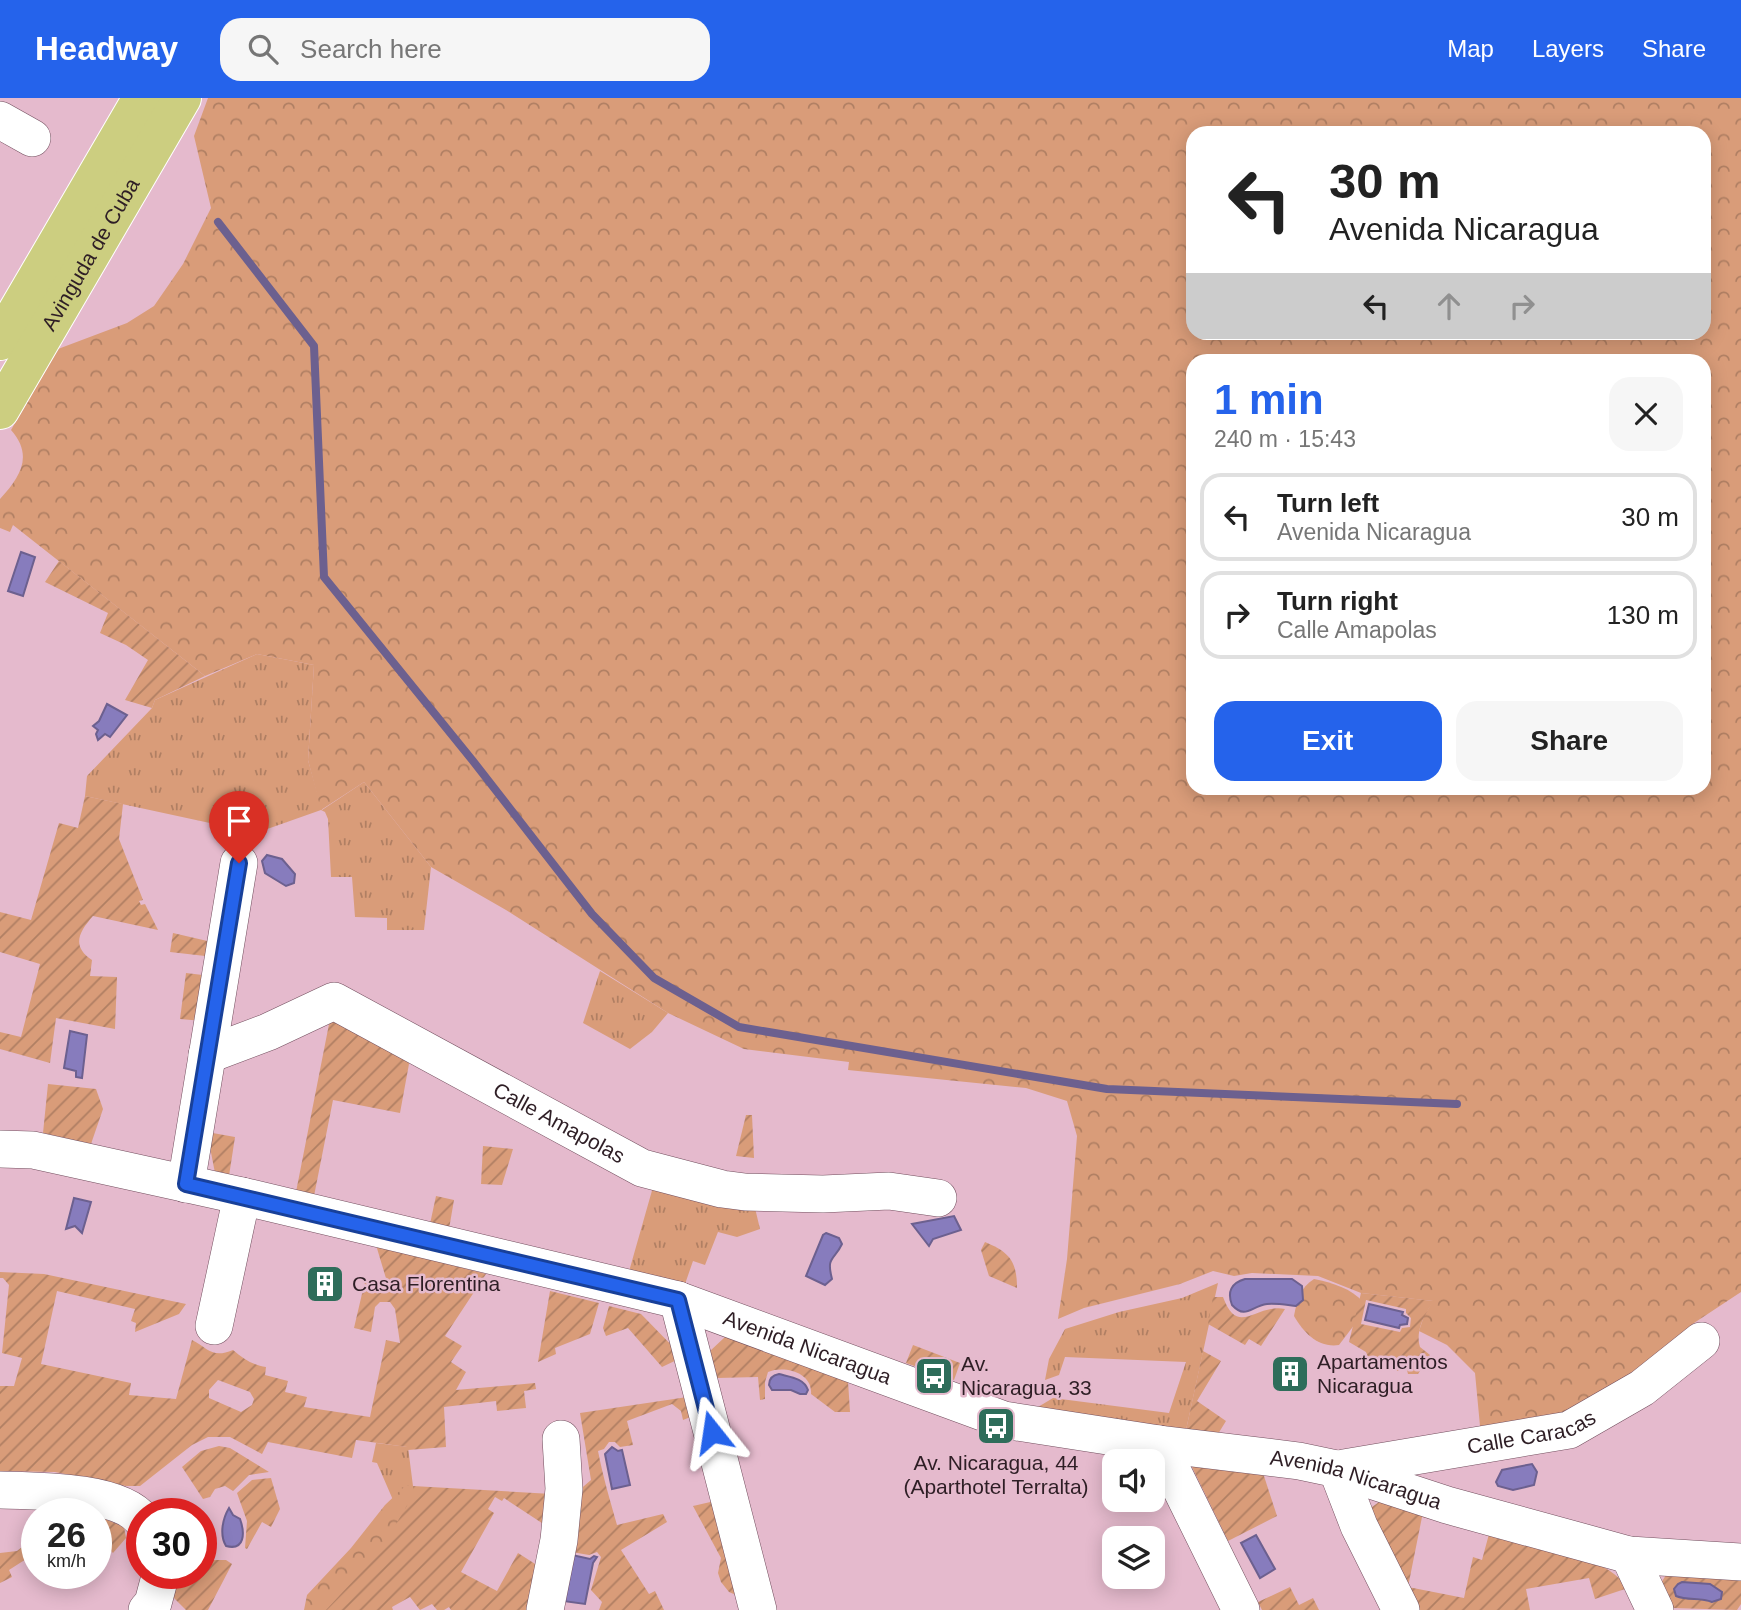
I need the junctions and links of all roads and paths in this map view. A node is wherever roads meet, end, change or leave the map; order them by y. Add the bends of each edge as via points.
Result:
1 (142, 98) edge
2 (182, 98) edge
3 (0, 120) edge
4 (32, 138) dead end
5 (0, 341) edge
6 (0, 410) edge
7 (239, 863) dead end
8 (207, 1055) junction
9 (0, 1149) edge
10 (186, 1184) junction
11 (242, 1196) junction
12 (938, 1198) dead end
13 (678, 1300) junction
14 (214, 1326) dead end
15 (1701, 1341) dead end
16 (561, 1439) dead end
17 (1159, 1444) junction
18 (1336, 1469) junction
19 (0, 1490) edge
20 (126, 1507) edge
21 (1629, 1555) junction
22 (1741, 1562) edge
23 (157, 1589) edge
24 (147, 1610) edge
25 (545, 1610) edge
26 (758, 1610) edge
27 (1241, 1610) edge
28 (1401, 1610) edge
29 (1655, 1610) edge

1 - 5 main road, Avinguda de Cuba
2 - 6 main road, Avinguda de Cuba
3 - 4 street
7 - 8 street
8 - 10 street
8 - 12 street, Calle Amapolas via 334,1001 642,1168 745,1192 889,1191
9 - 10 street, Avenida Nicaragua via 33,1150
10 - 11 street, Avenida Nicaragua
11 - 13 street, Avenida Nicaragua
11 - 14 street
13 - 17 street, Avenida Nicaragua via 1004,1420
13 - 26 street
15 - 18 street, Calle Caracas via 1642,1388 1569,1430
16 - 25 street via 563,1502
17 - 18 street, Avenida Nicaragua
17 - 27 street
18 - 21 street, Avenida Nicaragua
18 - 28 street
19 - 20 street via 80,1494
21 - 22 street, Avenida Nicaragua
21 - 29 street
23 - 24 street

